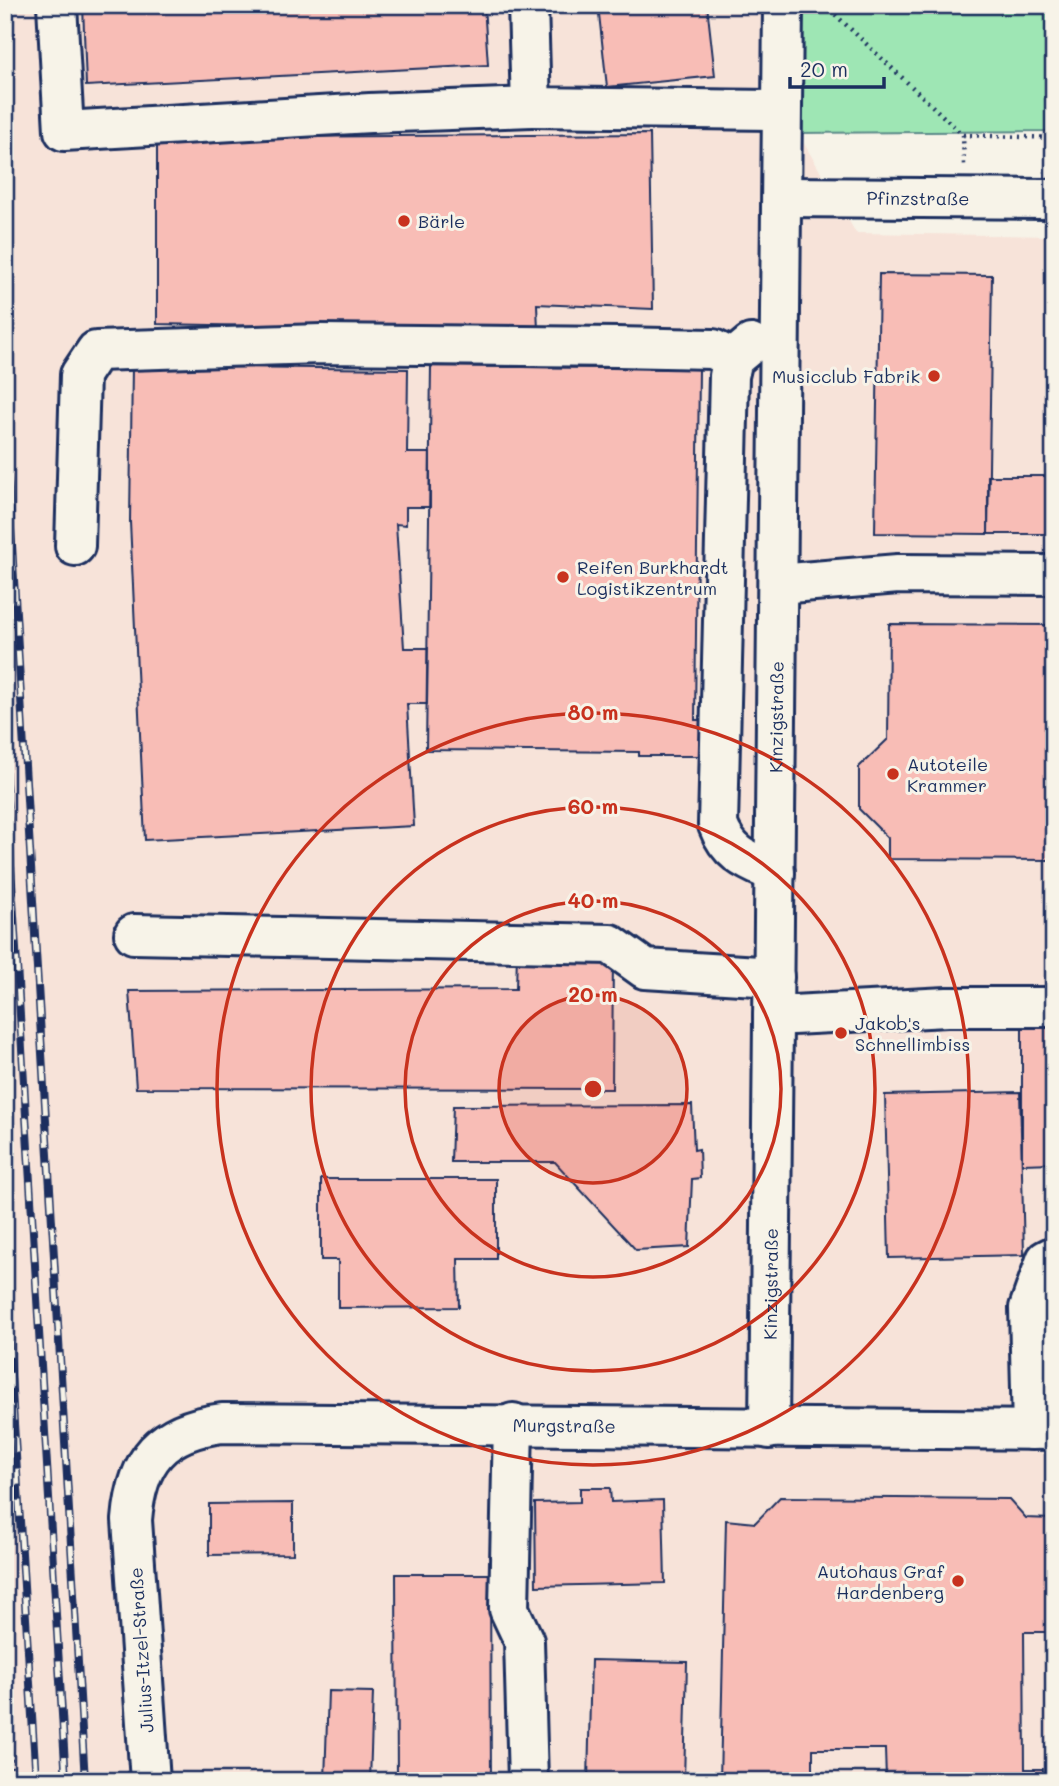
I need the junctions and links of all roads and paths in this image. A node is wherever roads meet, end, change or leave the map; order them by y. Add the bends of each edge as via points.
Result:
1 (57, 5) edge
2 (528, 5) edge
3 (783, 5) edge
4 (825, 5) edge
5 (531, 107) junction
6 (781, 110) junction
7 (963, 135) junction
8 (1054, 138) edge
9 (782, 197) junction
10 (966, 198) junction
11 (1054, 200) edge
12 (781, 339) junction
13 (733, 359) junction
14 (75, 547) dead end
15 (1054, 575) edge
16 (778, 584) junction
17 (775, 873) junction
18 (134, 934) dead end
19 (774, 977) junction
20 (1054, 1007) edge
21 (773, 1016) junction
22 (1054, 1256) edge
23 (513, 1423) junction
24 (769, 1429) junction
25 (1043, 1430) edge
26 (132, 1520) joint
27 (5, 1706) edge
28 (9, 1723) dead end
29 (10, 1738) dead end
30 (12, 1781) edge
31 (149, 1781) edge
32 (528, 1781) edge

1 - 5 street via 64,131
2 - 5 street
3 - 6 street, Kinzigstraße
4 - 7 path
5 - 6 street
6 - 9 street, Kinzigstraße
7 - 8 path
7 - 10 path
9 - 10 street, Pfinzstraße
9 - 12 street, Kinzigstraße
10 - 11 street, Pfinzstraße
12 - 13 street via 746,346
12 - 16 street, Kinzigstraße
13 - 14 street via 712,349 617,347 321,344 96,351 80,375
13 - 17 street via 718,825 724,841 739,856
15 - 16 street via 898,574
16 - 17 street, Kinzigstraße
17 - 19 street, Kinzigstraße
18 - 19 street via 610,944 645,969
19 - 21 street, Kinzigstraße
20 - 21 street
21 - 24 street, Kinzigstraße
22 - 25 street via 1046,1259 1029,1308
23 - 24 street, Murgstraße
23 - 26 street, Murgstraße via 196,1426 177,1434 147,1463 137,1483
23 - 32 street via 509,1609 524,1641
24 - 25 street, Murgstraße
26 - 31 street, Julius-Itzel-Straße
27 - 28 path
29 - 30 path

